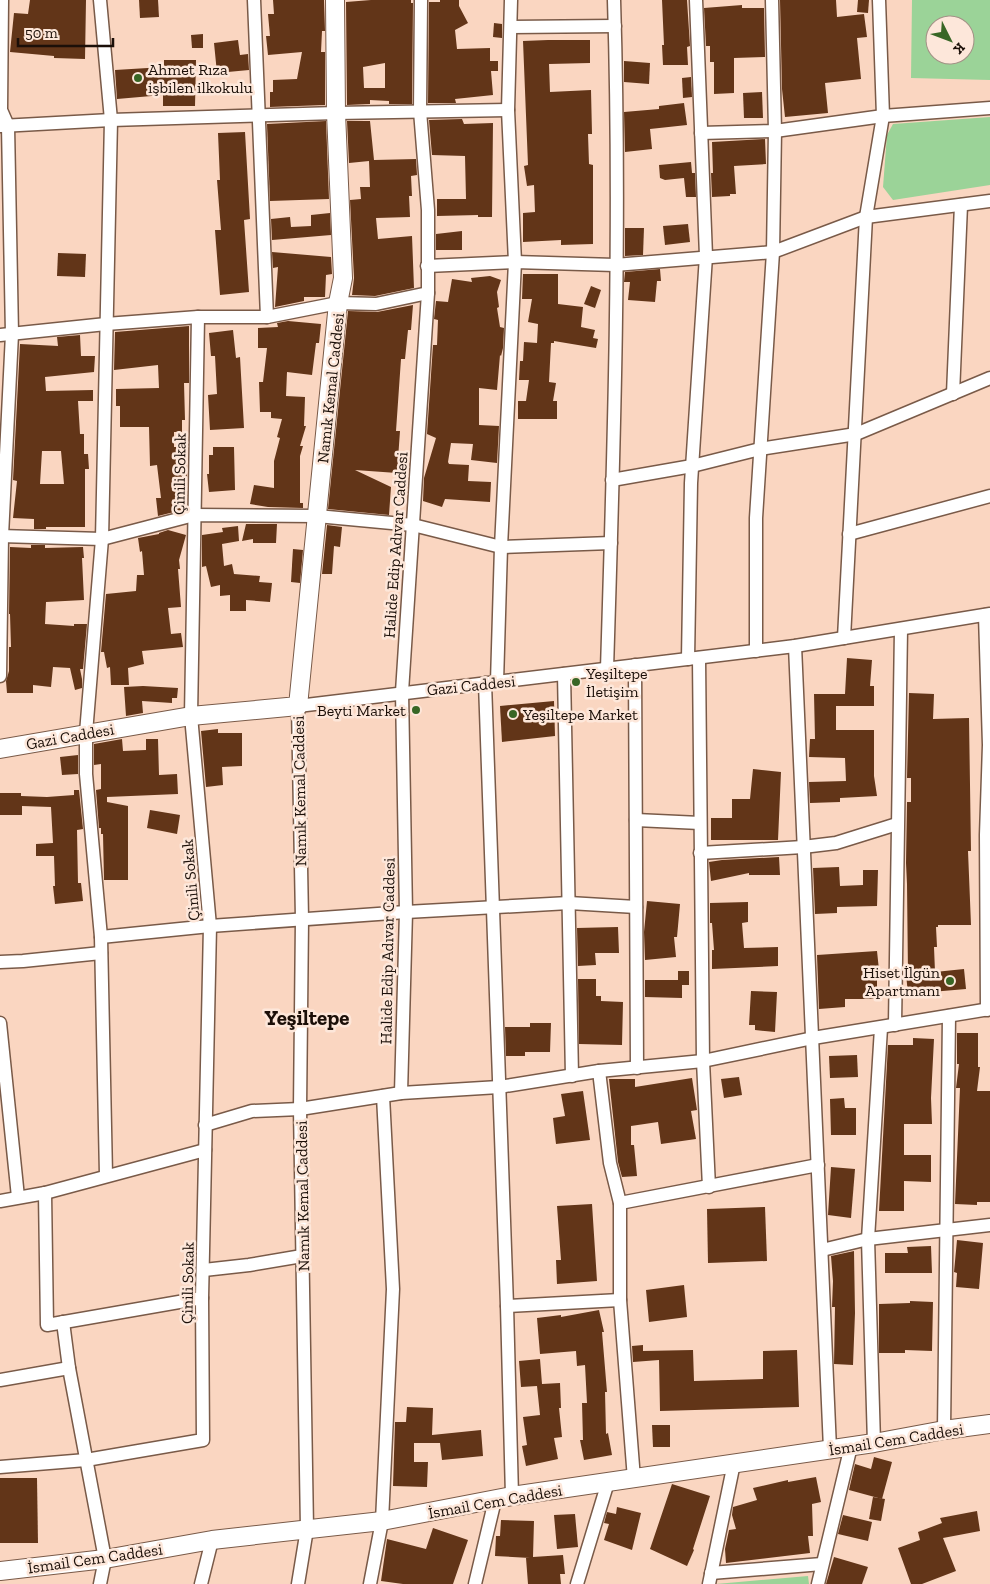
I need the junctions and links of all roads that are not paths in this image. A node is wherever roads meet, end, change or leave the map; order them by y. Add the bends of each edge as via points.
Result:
1 (2, 0) edge
2 (100, 0) edge
3 (254, 0) edge
4 (335, 0) edge
5 (421, 0) edge
6 (511, 0) edge
7 (614, 0) edge
8 (696, 0) edge
9 (772, 0) edge
10 (878, 0) edge
11 (614, 26) junction
12 (511, 27) junction
13 (990, 108) edge
14 (508, 110) junction
15 (420, 111) junction
16 (336, 113) junction
17 (258, 116) junction
18 (883, 116) junction
19 (111, 120) junction
20 (4, 126) edge
21 (775, 131) junction
22 (701, 133) junction
23 (990, 201) edge
24 (961, 205) junction
25 (866, 217) junction
26 (773, 252) junction
27 (706, 256) junction
28 (515, 262) junction
29 (615, 265) junction
30 (428, 266) junction
31 (428, 292) junction
32 (338, 303) junction
33 (198, 317) junction
34 (267, 318) junction
35 (106, 324) junction
36 (6, 334) edge
37 (990, 378) edge
38 (953, 394) junction
39 (856, 434) junction
40 (760, 449) junction
41 (692, 466) junction
42 (612, 480) junction
43 (990, 496) edge
44 (194, 516) junction
45 (317, 516) junction
46 (413, 525) junction
47 (849, 534) junction
48 (1, 536) edge
49 (102, 539) junction
50 (611, 543) junction
51 (501, 547) junction
52 (987, 615) edge
53 (901, 629) junction
54 (844, 638) junction
55 (795, 646) junction
56 (756, 651) junction
57 (693, 658) junction
58 (635, 665) junction
59 (607, 669) junction
60 (564, 674) junction
61 (0, 676) edge
62 (491, 683) junction
63 (402, 692) junction
64 (298, 706) junction
65 (191, 716) junction
66 (86, 733) junction
67 (990, 745) edge
68 (0, 749) edge
69 (636, 820) junction
70 (700, 823) junction
71 (897, 824) junction
72 (803, 847) junction
73 (700, 853) junction
74 (569, 903) junction
75 (636, 907) junction
76 (493, 908) junction
77 (406, 912) junction
78 (302, 919) junction
79 (210, 926) junction
80 (101, 937) junction
81 (101, 953) junction
82 (0, 962) edge
83 (989, 1010) edge
84 (950, 1016) junction
85 (0, 1023) edge
86 (896, 1025) junction
87 (880, 1028) junction
88 (813, 1038) junction
89 (703, 1061) junction
90 (637, 1068) junction
91 (599, 1071) junction
92 (572, 1076) junction
93 (499, 1087) junction
94 (401, 1093) junction
95 (383, 1096) junction
96 (300, 1108) junction
97 (205, 1124) junction
98 (205, 1150) junction
99 (818, 1165) junction
100 (106, 1176) junction
101 (710, 1187) junction
102 (45, 1192) junction
103 (18, 1197) junction
104 (0, 1201) edge
105 (620, 1203) junction
106 (990, 1225) edge
107 (947, 1230) junction
108 (868, 1239) junction
109 (822, 1250) junction
110 (302, 1256) junction
111 (204, 1270) junction
112 (202, 1298) junction
113 (620, 1300) junction
114 (507, 1306) junction
115 (63, 1322) junction
116 (69, 1368) junction
117 (0, 1380) edge
118 (990, 1424) edge
119 (944, 1430) junction
120 (874, 1443) junction
121 (851, 1446) junction
122 (830, 1449) junction
123 (86, 1460) junction
124 (734, 1463) junction
125 (0, 1467) edge
126 (634, 1478) junction
127 (608, 1482) junction
128 (504, 1498) junction
129 (382, 1522) junction
130 (307, 1528) junction
131 (212, 1540) junction
132 (105, 1559) junction
133 (822, 1564) junction
134 (0, 1571) edge
135 (710, 1578) edge
136 (100, 1584) edge
137 (201, 1584) edge
138 (298, 1584) edge
139 (370, 1584) edge
140 (475, 1584) edge
141 (577, 1584) edge
142 (818, 1584) edge

1 - 20 street via 1,110
2 - 19 street
3 - 17 street
4 - 16 street, Namık Kemal Caddesi
5 - 15 street, Halide Edip Adıvar Caddesi
6 - 12 street
7 - 11 street
8 - 22 street
9 - 21 street
10 - 18 street
11 - 12 street
11 - 29 street via 617,102
12 - 14 street
13 - 18 street
14 - 15 street
14 - 28 street
15 - 16 street
15 - 30 street, Halide Edip Adıvar Caddesi via 428,210
16 - 17 street
16 - 32 street, Namık Kemal Caddesi via 343,278
17 - 19 street
17 - 34 street
18 - 21 street
18 - 25 street
19 - 20 street
19 - 35 street
20 - 36 street
21 - 22 street
21 - 26 street
22 - 27 street
23 - 24 street
24 - 25 street
24 - 38 street
25 - 26 street
25 - 39 street
26 - 27 street
26 - 40 street
27 - 29 street
27 - 41 street
28 - 29 street
28 - 30 street
28 - 51 street
29 - 42 street
30 - 31 street, Halide Edip Adıvar Caddesi
31 - 32 street via 376,304
31 - 46 street, Halide Edip Adıvar Caddesi
32 - 34 street
32 - 45 street, Namık Kemal Caddesi
33 - 34 street
33 - 35 street
33 - 44 street, Çinili Sokak
35 - 36 street
35 - 49 street
36 - 48 street
37 - 38 street
38 - 39 street
39 - 40 street
39 - 47 street
40 - 41 street
40 - 56 street via 756,518
41 - 42 street
41 - 57 street
42 - 50 street
43 - 47 street
44 - 45 street
44 - 49 street
44 - 65 street, Çinili Sokak
45 - 46 street
45 - 64 street, Namık Kemal Caddesi
46 - 51 street
46 - 63 street, Halide Edip Adıvar Caddesi
47 - 54 street
48 - 49 street
48 - 61 street
49 - 66 street
50 - 51 street
50 - 59 street
51 - 62 street
52 - 53 street, Gazi Caddesi
52 - 67 street
53 - 54 street, Gazi Caddesi
53 - 71 street
54 - 55 street, Gazi Caddesi
55 - 56 street, Gazi Caddesi
55 - 72 street
56 - 57 street, Gazi Caddesi
57 - 58 street, Gazi Caddesi
57 - 70 street
58 - 59 street, Gazi Caddesi
58 - 69 street
59 - 60 street, Gazi Caddesi
60 - 62 street, Gazi Caddesi
60 - 74 street
62 - 63 street, Gazi Caddesi
62 - 76 street
63 - 64 street, Gazi Caddesi
63 - 77 street, Halide Edip Adıvar Caddesi
64 - 65 street, Gazi Caddesi
64 - 78 street, Namık Kemal Caddesi
65 - 66 street, Gazi Caddesi
65 - 79 street, Çinili Sokak
66 - 68 street, Gazi Caddesi
66 - 80 street via 86,774
67 - 83 street via 986,835
69 - 70 street
69 - 75 street
70 - 73 street
71 - 72 street via 836,843
71 - 86 street
72 - 73 street
72 - 88 street
73 - 89 street
74 - 75 street
74 - 76 street
74 - 92 street
75 - 90 street
76 - 77 street
76 - 93 street
77 - 78 street
77 - 94 street, Halide Edip Adıvar Caddesi
78 - 79 street
78 - 96 street, Namık Kemal Caddesi
79 - 80 street
79 - 97 street, Çinili Sokak
80 - 81 street
81 - 82 street
81 - 100 street
83 - 84 street
84 - 86 street
84 - 107 street
85 - 103 street
86 - 87 street
87 - 88 street
87 - 108 street
88 - 89 street
88 - 99 street
89 - 90 street
89 - 101 street
90 - 91 street
91 - 92 street
91 - 105 street via 610,1163
92 - 93 street
93 - 94 street
93 - 114 street
94 - 95 street
95 - 96 street
95 - 129 street via 393,1289
96 - 97 street via 252,1111
96 - 110 street, Namık Kemal Caddesi
97 - 98 street, Çinili Sokak
98 - 100 street
98 - 111 street, Çinili Sokak
99 - 101 street
99 - 109 street
100 - 102 street
101 - 105 street
102 - 103 street
102 - 115 street via 47,1325
103 - 104 street
105 - 113 street
106 - 107 street
107 - 108 street
107 - 119 street
108 - 109 street
108 - 120 street
109 - 122 street
110 - 111 street
110 - 130 street, Namık Kemal Caddesi
111 - 112 street, Çinili Sokak
112 - 115 street
112 - 123 street, Çinili Sokak via 203,1440
113 - 114 street
113 - 126 street
114 - 128 street
115 - 116 street
116 - 117 street
116 - 123 street
118 - 119 street, İsmail Cem Caddesi
119 - 120 street, İsmail Cem Caddesi
120 - 121 street, İsmail Cem Caddesi
121 - 122 street, İsmail Cem Caddesi
121 - 133 street
122 - 124 street, İsmail Cem Caddesi
123 - 125 street
123 - 132 street
124 - 126 street, İsmail Cem Caddesi
124 - 135 street
126 - 127 street, İsmail Cem Caddesi
127 - 128 street, İsmail Cem Caddesi
127 - 141 street
128 - 129 street, İsmail Cem Caddesi
128 - 140 street
129 - 130 street, İsmail Cem Caddesi
129 - 139 street
130 - 131 street, İsmail Cem Caddesi
130 - 138 street, Namık Kemal Caddesi
131 - 132 street, İsmail Cem Caddesi
131 - 137 street
132 - 134 street, İsmail Cem Caddesi
132 - 136 street
133 - 135 street
133 - 142 street

